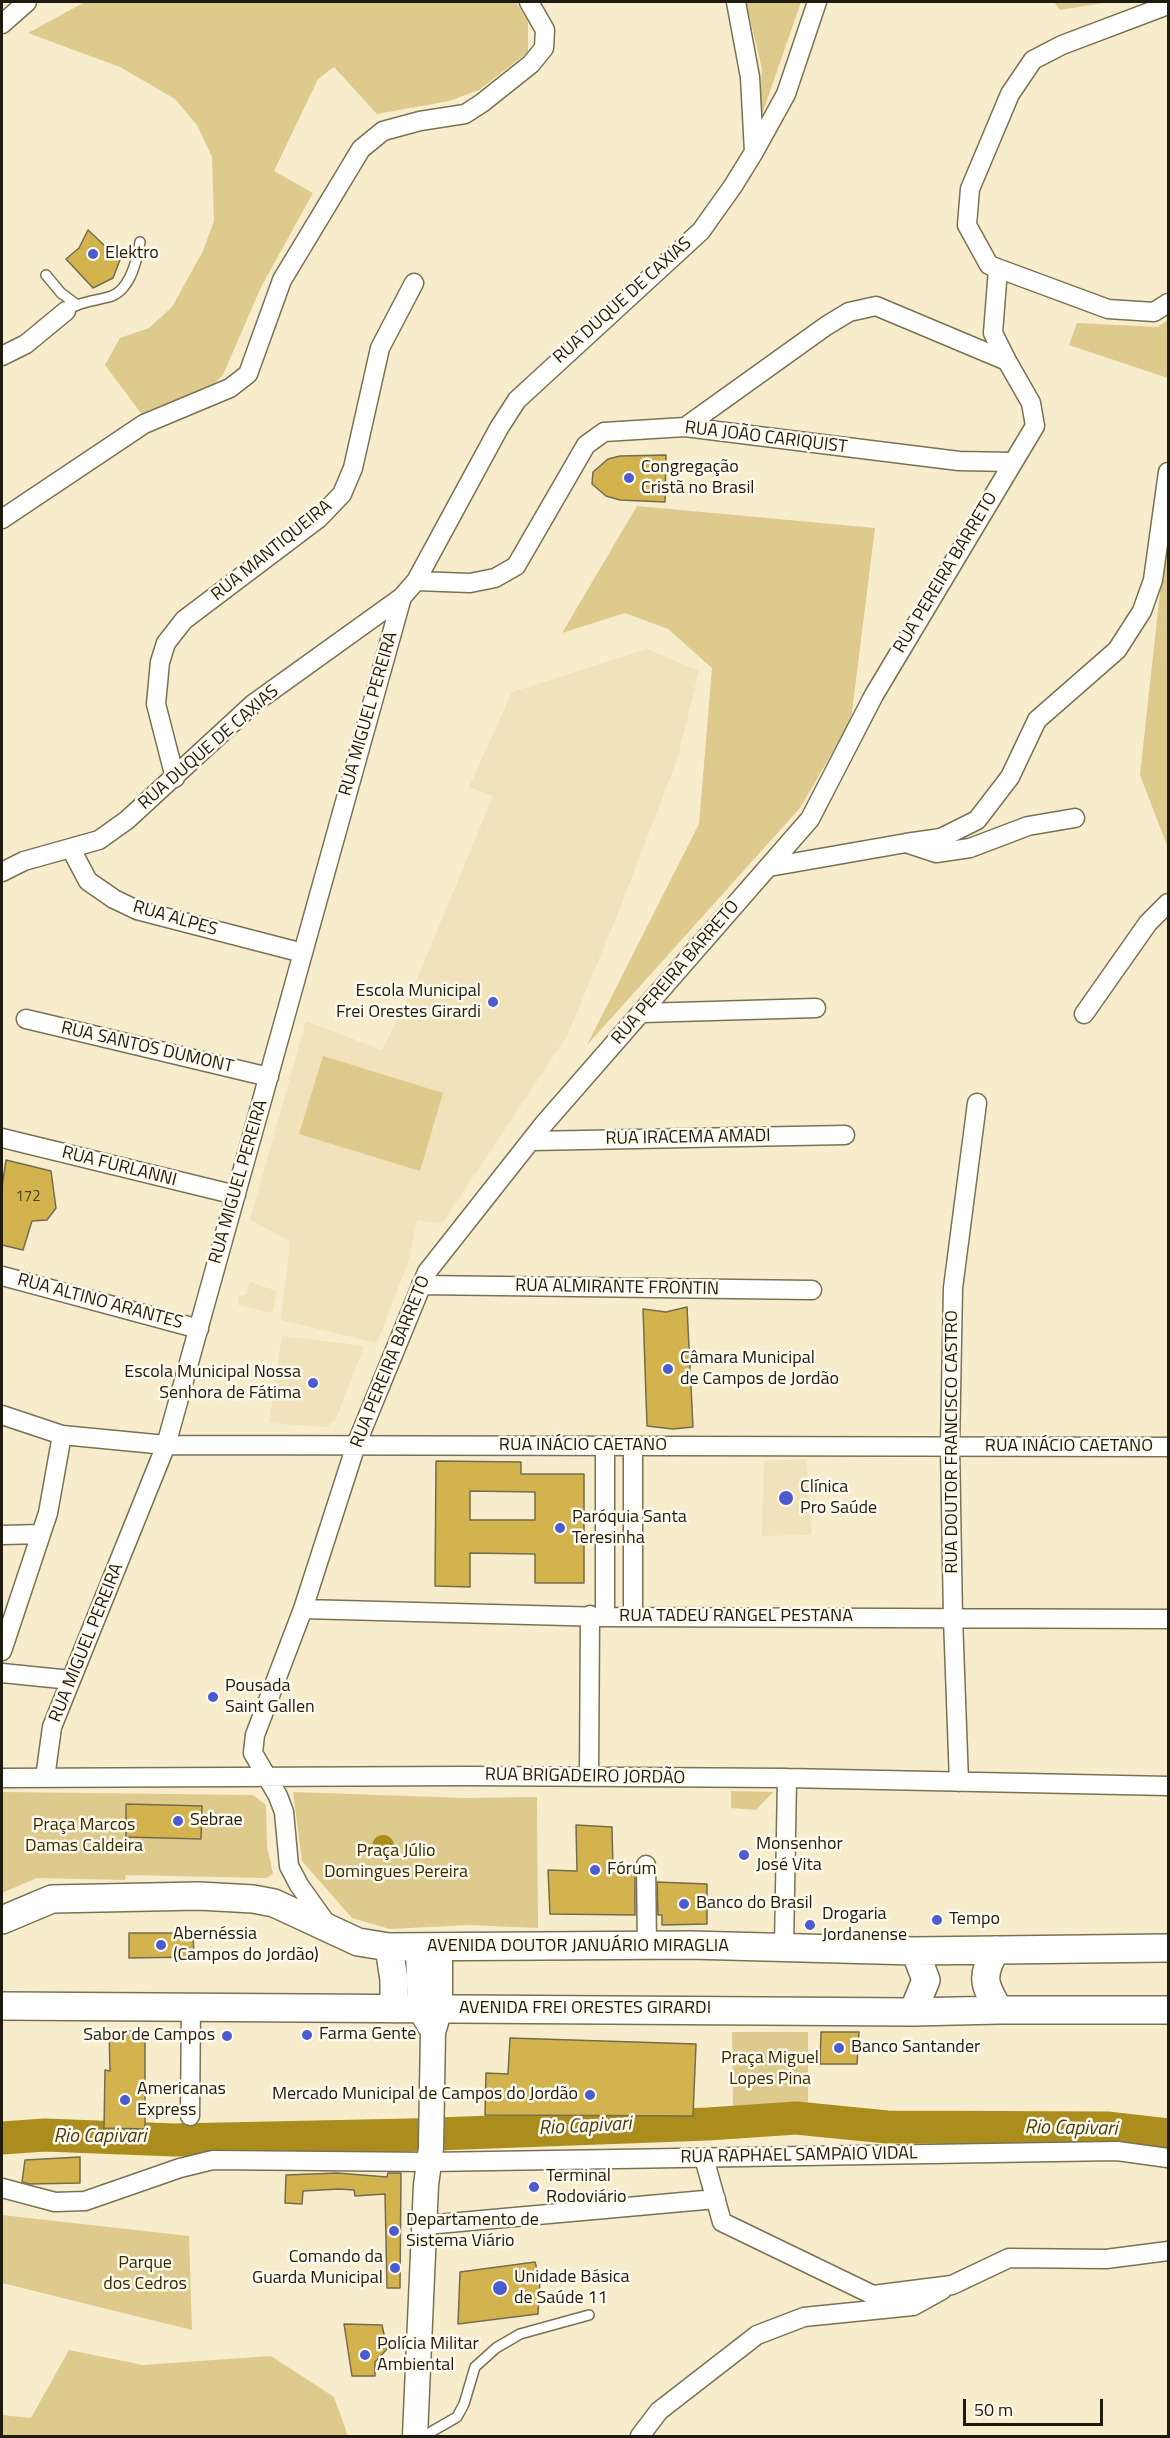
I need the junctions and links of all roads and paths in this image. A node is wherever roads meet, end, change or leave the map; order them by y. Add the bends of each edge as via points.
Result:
1 (27, 2) edge
2 (529, 2) edge
3 (736, 2) edge
4 (817, 2) edge
5 (1168, 5) edge
6 (2, 24) edge
7 (754, 152) junction
8 (140, 242) dead end
9 (998, 269) junction
10 (46, 275) dead end
11 (414, 283) dead end
12 (1168, 303) edge
13 (71, 307) junction
14 (2, 356) edge
15 (1007, 361) junction
16 (686, 427) junction
17 (1012, 462) junction
18 (1168, 472) edge
19 (2, 519) edge
20 (416, 581) junction
21 (402, 597) junction
22 (175, 778) junction
23 (1075, 818) dead end
24 (906, 843) junction
25 (71, 849) junction
26 (769, 867) junction
27 (2, 872) edge
28 (1168, 903) edge
29 (303, 952) junction
30 (816, 1008) dead end
31 (642, 1013) junction
32 (1084, 1014) dead end
33 (26, 1020) dead end
34 (269, 1077) junction
35 (977, 1103) dead end
36 (845, 1135) dead end
37 (2, 1138) edge
38 (531, 1141) junction
39 (236, 1195) junction
40 (2, 1276) edge
41 (421, 1285) junction
42 (812, 1290) dead end
43 (199, 1329) junction
44 (2, 1415) edge
45 (62, 1435) junction
46 (166, 1445) junction
47 (356, 1445) junction
48 (633, 1446) junction
49 (950, 1446) junction
50 (605, 1447) junction
51 (1168, 1447) edge
52 (41, 1534) junction
53 (2, 1535) edge
54 (303, 1610) junction
55 (597, 1616) junction
56 (633, 1617) junction
57 (953, 1618) junction
58 (1168, 1619) edge
59 (2, 1652) edge
60 (2, 1673) edge
61 (71, 1680) junction
62 (267, 1776) junction
63 (589, 1777) junction
64 (2, 1778) edge
65 (45, 1778) junction
66 (787, 1778) junction
67 (959, 1782) junction
68 (1168, 1785) edge
69 (646, 1865) dead end
70 (2, 1920) edge
71 (331, 1930) junction
72 (647, 1946) junction
73 (389, 1947) junction
74 (784, 1947) junction
75 (429, 1948) junction
76 (1168, 1948) edge
77 (996, 1950) junction
78 (915, 1951) junction
79 (2, 2006) edge
80 (191, 2006) junction
81 (999, 2010) junction
82 (1168, 2010) edge
83 (913, 2012) junction
84 (422, 2015) junction
85 (190, 2116) dead end
86 (430, 2155) junction
87 (704, 2158) junction
88 (1168, 2158) edge
89 (2, 2188) edge
90 (716, 2199) junction
91 (426, 2225) junction
92 (1168, 2251) edge
93 (952, 2285) junction
94 (589, 2315) dead end
95 (415, 2436) edge
96 (424, 2436) edge
97 (640, 2436) edge

1 - 6 street
2 - 19 street via 545,30 544,48 531,64 465,114 383,131 361,149 282,280 248,374 230,388 144,424
3 - 7 street via 750,77
4 - 7 street, RUA DUQUE DE CAXIAS via 786,94
5 - 9 street via 1033,60 1010,94 970,189 967,225 989,265
7 - 20 street, RUA DUQUE DE CAXIAS via 701,231 517,400
8 - 13 lane via 137,262 114,295
9 - 12 street via 1108,309 1154,312
9 - 15 street, RUA PEREIRA BARRETO via 993,333
10 - 13 lane
11 - 22 street, RUA MANTIQUEIRA via 380,348 353,468 342,494 319,518 184,620 166,643 159,662 156,704
13 - 14 street via 26,344
15 - 16 street via 876,306 849,312
15 - 17 street, RUA PEREIRA BARRETO via 1031,403 1035,426
16 - 17 street, RUA JOÃO CARIQUIST via 959,462
16 - 20 street, RUA JOÃO CARIQUIST via 604,432 586,446 516,566 495,578 470,583
17 - 26 street, RUA PEREIRA BARRETO via 874,695 810,819
18 - 24 street via 1153,580 1142,611 1117,650 1037,720 1010,777 977,820 941,838
20 - 21 street, RUA MIGUEL PEREIRA
21 - 22 street, RUA DUQUE DE CAXIAS via 253,704
21 - 29 street, RUA MIGUEL PEREIRA
22 - 25 street, RUA DUQUE DE CAXIAS via 99,840
23 - 24 street via 1028,826 969,848 936,853
24 - 26 street
25 - 27 street, RUA DUQUE DE CAXIAS via 24,861
25 - 29 street, RUA ALPES via 88,881 114,900 137,910
26 - 31 street, RUA PEREIRA BARRETO
28 - 32 street via 1148,923
29 - 34 street, RUA MIGUEL PEREIRA
30 - 31 street
31 - 38 street, RUA PEREIRA BARRETO
33 - 34 street, RUA SANTOS DUMONT
34 - 39 street, RUA MIGUEL PEREIRA
35 - 49 street, RUA DOUTOR FRANCISCO CASTRO via 953,1288
36 - 38 street, RUA IRACEMA AMADI
37 - 39 street, RUA FURLANNI
38 - 41 street, RUA PEREIRA BARRETO via 427,1272
39 - 43 street, RUA MIGUEL PEREIRA
40 - 43 street, RUA ALTINO ARANTES
41 - 42 street, RUA ALMIRANTE FRONTIN
41 - 47 street, RUA PEREIRA BARRETO
43 - 46 street, RUA MIGUEL PEREIRA
44 - 45 street, RUA INÁCIO CAETANO
45 - 46 street, RUA INÁCIO CAETANO
45 - 52 street
46 - 47 street, RUA INÁCIO CAETANO
46 - 61 street, RUA MIGUEL PEREIRA
47 - 50 street, RUA INÁCIO CAETANO
47 - 54 street, RUA PEREIRA BARRETO
48 - 49 street, RUA INÁCIO CAETANO
48 - 50 street, RUA INÁCIO CAETANO
48 - 56 street
49 - 51 street, RUA INÁCIO CAETANO
49 - 57 street, RUA DOUTOR FRANCISCO CASTRO
50 - 55 street
52 - 53 street
52 - 59 street
54 - 55 street, RUA TADEU RANGEL PESTANA
54 - 62 street, RUA PEREIRA BARRETO via 255,1736 253,1753
55 - 56 street, RUA TADEU RANGEL PESTANA
55 - 63 street
56 - 57 street, RUA TADEU RANGEL PESTANA
57 - 58 street, RUA TADEU RANGEL PESTANA
57 - 67 street, RUA DOUTOR FRANCISCO CASTRO
60 - 61 street
61 - 65 street, RUA MIGUEL PEREIRA via 52,1727
62 - 63 street, RUA BRIGADEIRO JORDÃO
62 - 65 street, RUA BRIGADEIRO JORDÃO
62 - 71 street, RUA PEREIRA BARRETO via 284,1812 289,1866
63 - 66 street, RUA BRIGADEIRO JORDÃO
64 - 65 street, RUA BRIGADEIRO JORDÃO
66 - 67 street, RUA BRIGADEIRO JORDÃO
66 - 74 street
67 - 68 street, RUA BRIGADEIRO JORDÃO
69 - 72 street
70 - 71 main road, AVENIDA DOUTOR JANUÁRIO MIRAGLIA via 52,1899 200,1896 274,1903
71 - 73 main road, AVENIDA DOUTOR JANUÁRIO MIRAGLIA via 358,1942
72 - 74 main road, AVENIDA DOUTOR JANUÁRIO MIRAGLIA
72 - 75 main road, AVENIDA DOUTOR JANUÁRIO MIRAGLIA
73 - 75 main road, AVENIDA DOUTOR JANUÁRIO MIRAGLIA
73 - 84 main road via 394,1980
74 - 78 main road, AVENIDA DOUTOR JANUÁRIO MIRAGLIA
75 - 84 street
76 - 77 main road, AVENIDA DOUTOR JANUÁRIO MIRAGLIA
77 - 78 main road, AVENIDA DOUTOR JANUÁRIO MIRAGLIA
77 - 81 main road via 984,1980
78 - 83 main road via 926,1980
79 - 80 main road, AVENIDA FREI ORESTES GIRARDI
80 - 84 main road, AVENIDA FREI ORESTES GIRARDI
80 - 85 street
81 - 82 main road, AVENIDA FREI ORESTES GIRARDI
81 - 83 main road, AVENIDA FREI ORESTES GIRARDI
83 - 84 main road, AVENIDA FREI ORESTES GIRARDI
84 - 86 street via 432,2116
86 - 87 street, RUA RAPHAEL SAMPAIO VIDAL
86 - 89 street, RUA RAPHAEL SAMPAIO VIDAL via 213,2160 85,2201 55,2202
86 - 91 street
87 - 88 street, RUA RAPHAEL SAMPAIO VIDAL via 1117,2151
87 - 90 street
90 - 91 street
90 - 93 street via 722,2222 873,2295
91 - 95 street
92 - 93 street via 1106,2259 1010,2258
93 - 97 street via 913,2306 804,2317 757,2335 660,2411
94 - 96 lane via 520,2334 496,2348 475,2367 457,2417

